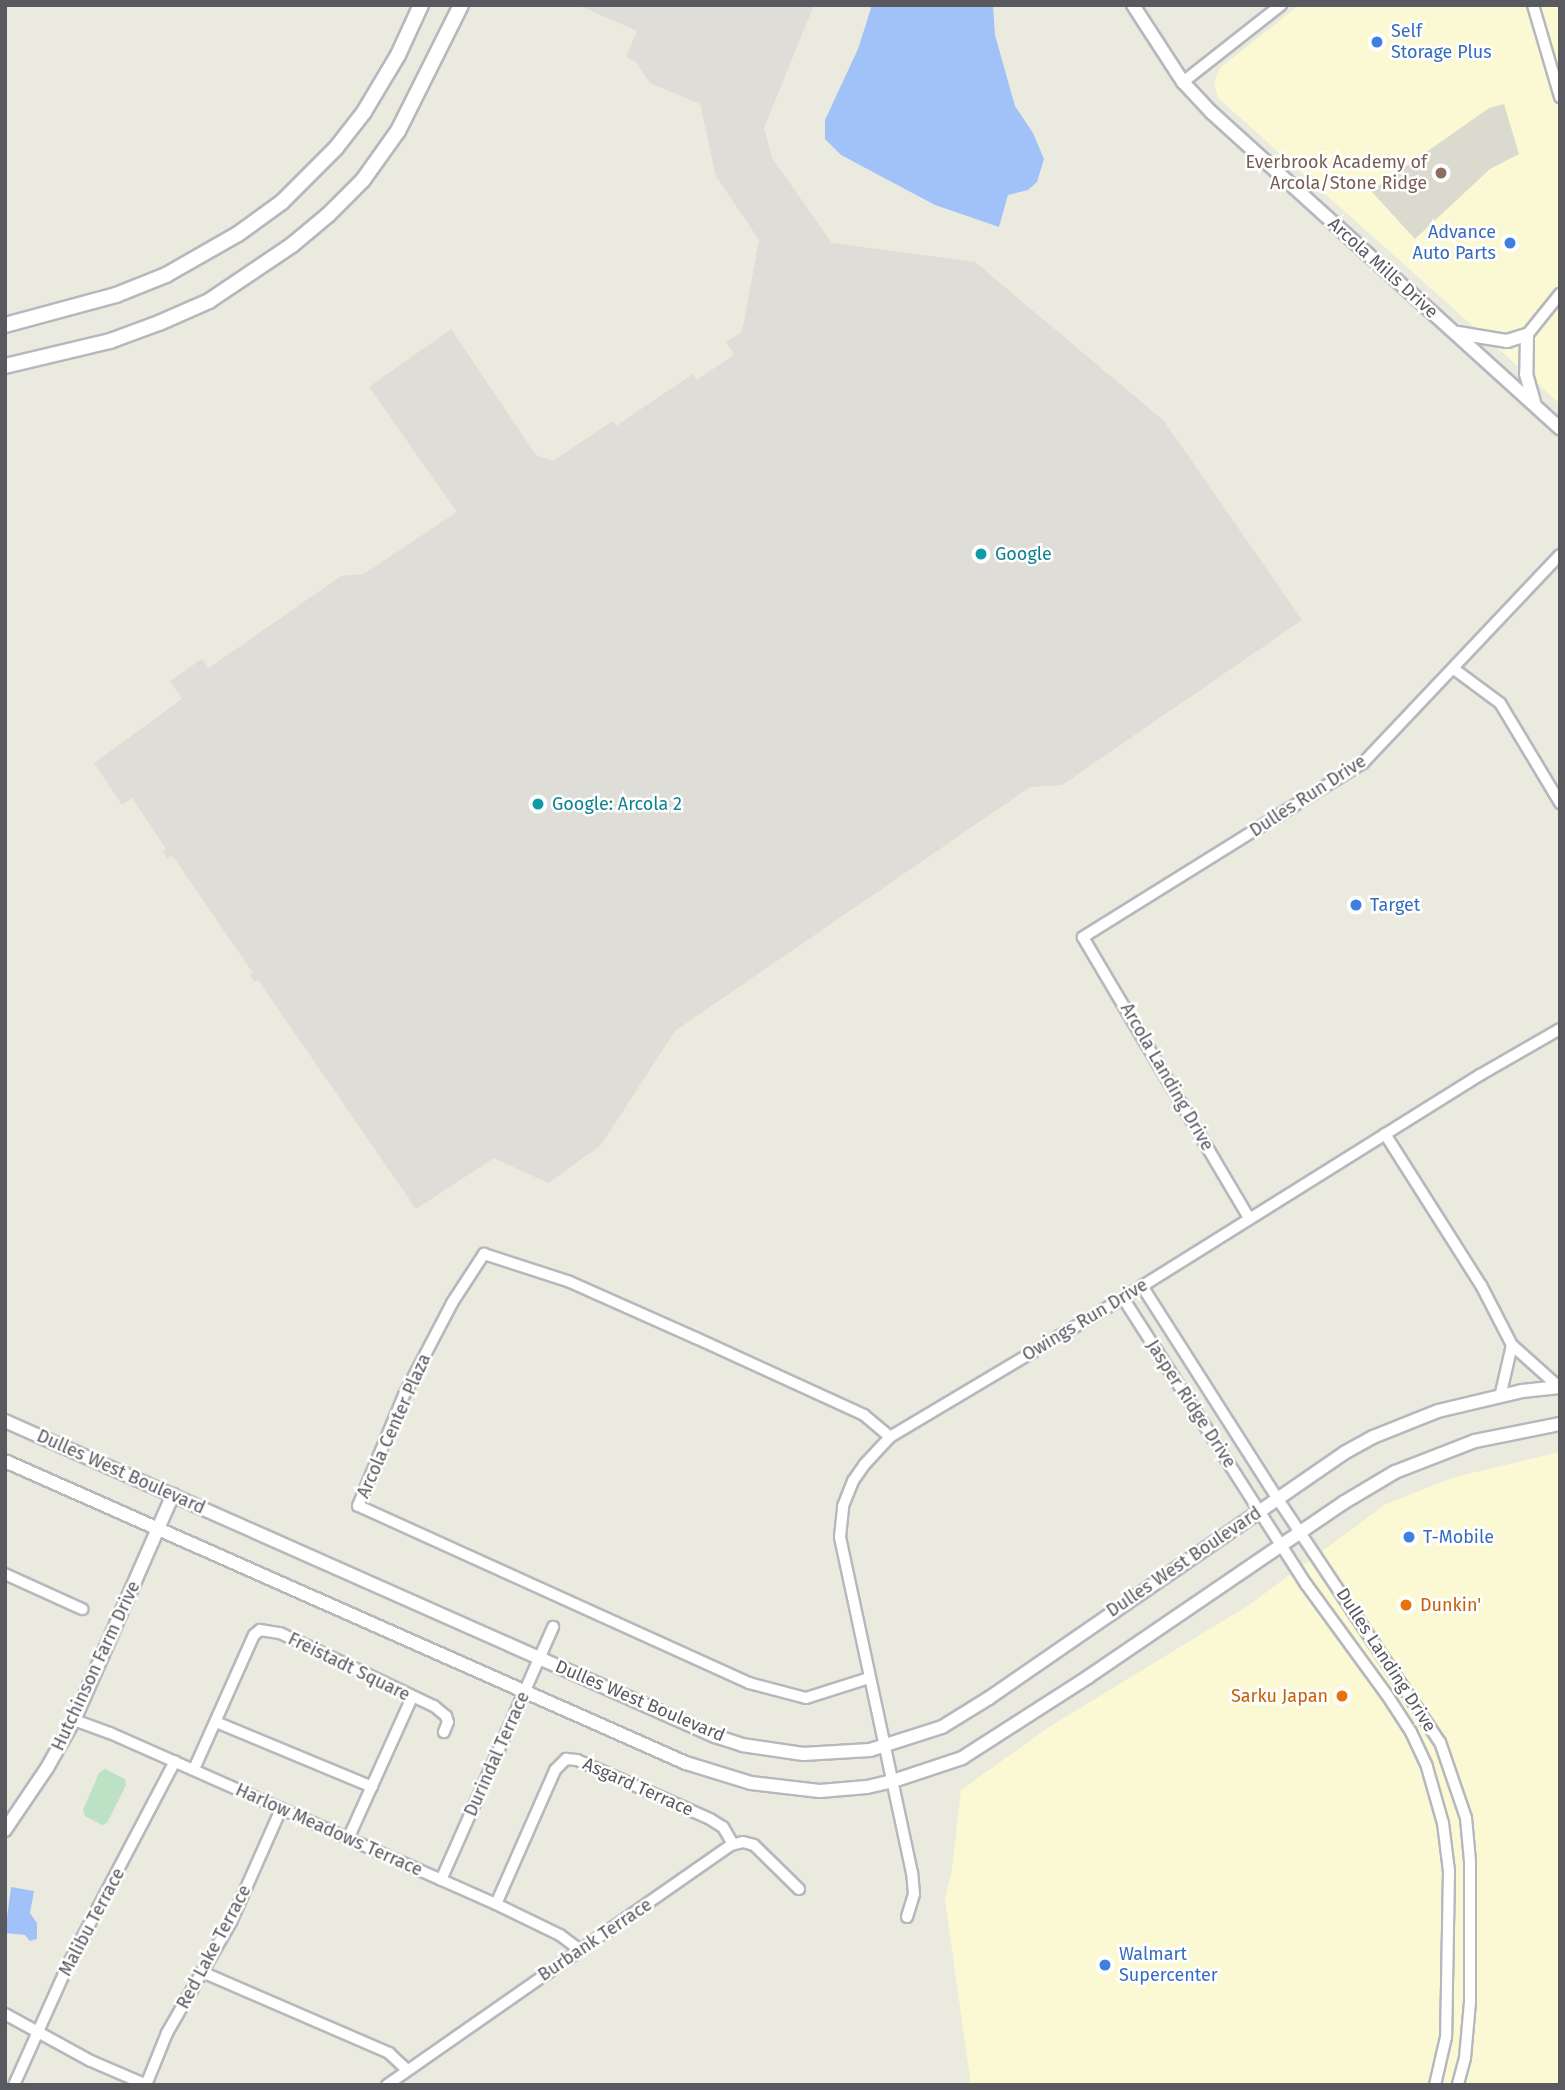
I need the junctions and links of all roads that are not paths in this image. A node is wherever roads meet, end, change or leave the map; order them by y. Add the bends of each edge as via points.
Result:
1 (421, 5) edge
2 (461, 5) edge
3 (1133, 5) edge
4 (1282, 5) edge
5 (1533, 5) edge
6 (1184, 82) junction
7 (1560, 96) edge
8 (1560, 294) edge
9 (5, 325) edge
10 (1454, 332) junction
11 (1527, 335) junction
12 (5, 366) edge
13 (1537, 408) junction
14 (1560, 429) edge
15 (1560, 555) edge
16 (1454, 669) junction
17 (1560, 803) edge
18 (1083, 937) joint
19 (1560, 1029) edge
20 (1385, 1134) junction
21 (1249, 1218) junction
22 (1142, 1286) junction
23 (1123, 1298) junction
24 (1512, 1345) junction
25 (1559, 1387) edge
26 (1500, 1396) junction
27 (5, 1421) edge
28 (1560, 1423) edge
29 (890, 1437) junction
30 (5, 1461) edge
31 (173, 1495) junction
32 (1277, 1498) junction
33 (1259, 1511) junction
34 (159, 1529) junction
35 (1301, 1532) junction
36 (1282, 1546) junction
37 (5, 1574) edge
38 (82, 1609) dead end
39 (553, 1628) dead end
40 (541, 1658) junction
41 (869, 1678) junction
42 (526, 1691) junction
43 (412, 1697) junction
44 (74, 1720) junction
45 (216, 1722) junction
46 (444, 1732) dead end
47 (886, 1746) junction
48 (175, 1761) junction
49 (194, 1769) junction
50 (893, 1782) junction
51 (372, 1787) junction
52 (281, 1809) junction
53 (6, 1827) edge
54 (348, 1839) junction
55 (733, 1844) junction
56 (441, 1880) junction
57 (799, 1889) dead end
58 (496, 1904) junction
59 (907, 1917) dead end
60 (580, 1950) junction
61 (202, 1972) junction
62 (5, 2014) edge
63 (36, 2034) junction
64 (407, 2070) junction
65 (14, 2085) edge
66 (147, 2085) edge
67 (387, 2085) edge
68 (1435, 2085) edge
69 (1458, 2085) edge

1 - 9 main road via 398,55 363,112 336,148 282,202 211,251 139,287
2 - 12 main road via 398,131 363,180 292,245 209,302 110,341
3 - 6 street, Arcola Mills Drive
4 - 6 street
5 - 7 street
6 - 10 street, Arcola Mills Drive via 1211,112
8 - 11 street
10 - 11 street via 1507,341
10 - 13 street, Arcola Mills Drive
11 - 13 street via 1526,374
13 - 14 street, Arcola Mills Drive
15 - 16 street, Dulles Run Drive
16 - 17 street via 1500,703
16 - 18 street, Dulles Run Drive via 1353,771
18 - 21 street, Arcola Landing Drive
19 - 20 street, Owings Run Drive
20 - 21 street, Owings Run Drive
20 - 24 street via 1481,1285
21 - 22 street, Owings Run Drive
22 - 23 street, Owings Run Drive
22 - 32 street, Jasper Ridge Drive
23 - 29 street, Owings Run Drive
23 - 33 street, Jasper Ridge Drive
24 - 25 street
24 - 26 street
25 - 26 street, Dulles West Boulevard
26 - 32 street, Dulles West Boulevard via 1438,1411 1373,1437
27 - 31 street, Dulles West Boulevard
28 - 35 street, Dulles West Boulevard via 1497,1435 1422,1460 1369,1487
29 - 41 street, Owings Run Drive via 853,1481 841,1521 843,1559
29 - 41 street, Arcola Center Plaza via 864,1415 696,1338 570,1282 484,1254 452,1303 404,1395 358,1506 749,1683 806,1698
30 - 34 street, Dulles West Boulevard
31 - 34 street, Hutchinson Farm Drive
31 - 40 street, Dulles West Boulevard
32 - 33 street, Dulles West Boulevard
32 - 35 street, Dulles Landing Drive
33 - 36 street, Dulles Landing Drive
33 - 47 street, Dulles West Boulevard via 962,1716
34 - 42 street, Dulles West Boulevard
34 - 44 street, Hutchinson Farm Drive
35 - 36 street, Dulles West Boulevard
35 - 69 street, Dulles Landing Drive via 1428,1720 1457,1784 1466,1818 1471,1887 1469,2026
36 - 50 street, Dulles West Boulevard via 980,1748 937,1769
36 - 68 street, Dulles Landing Drive via 1411,1732 1437,1795 1449,1871 1446,2037
37 - 38 street
39 - 40 street, Durindal Terrace
40 - 42 street, Durindal Terrace
40 - 47 street, Dulles West Boulevard via 742,1745 803,1754
41 - 47 street, Owings Run Drive
42 - 50 street, Dulles West Boulevard via 723,1776 774,1788 820,1791
42 - 56 street, Durindal Terrace
43 - 45 street, Freistadt Square via 280,1633 260,1630
43 - 46 street, Freistadt Square via 442,1711 448,1722
43 - 51 street
44 - 48 street, Harlow Meadows Terrace
44 - 53 street, Hutchinson Farm Drive
45 - 49 street, Freistadt Square
45 - 51 street
47 - 50 street, Owings Run Drive
48 - 49 street, Harlow Meadows Terrace
48 - 63 street, Malibu Terrace
49 - 52 street, Harlow Meadows Terrace
50 - 59 street, Owings Run Drive via 912,1873 914,1894
51 - 54 street
52 - 54 street, Harlow Meadows Terrace
52 - 61 street, Red Lake Terrace via 231,1922
54 - 56 street, Harlow Meadows Terrace
55 - 57 street via 754,1845
55 - 58 street, Asgard Terrace via 723,1827 710,1819 578,1760 566,1759 555,1770
55 - 60 street, Burbank Terrace
56 - 58 street, Harlow Meadows Terrace
58 - 60 street, Harlow Meadows Terrace via 560,1935
60 - 64 street, Burbank Terrace
61 - 64 street via 389,2053
61 - 66 street, Red Lake Terrace via 167,2033
62 - 63 street
63 - 65 street, Malibu Terrace
63 - 66 street
64 - 67 street, Burbank Terrace

